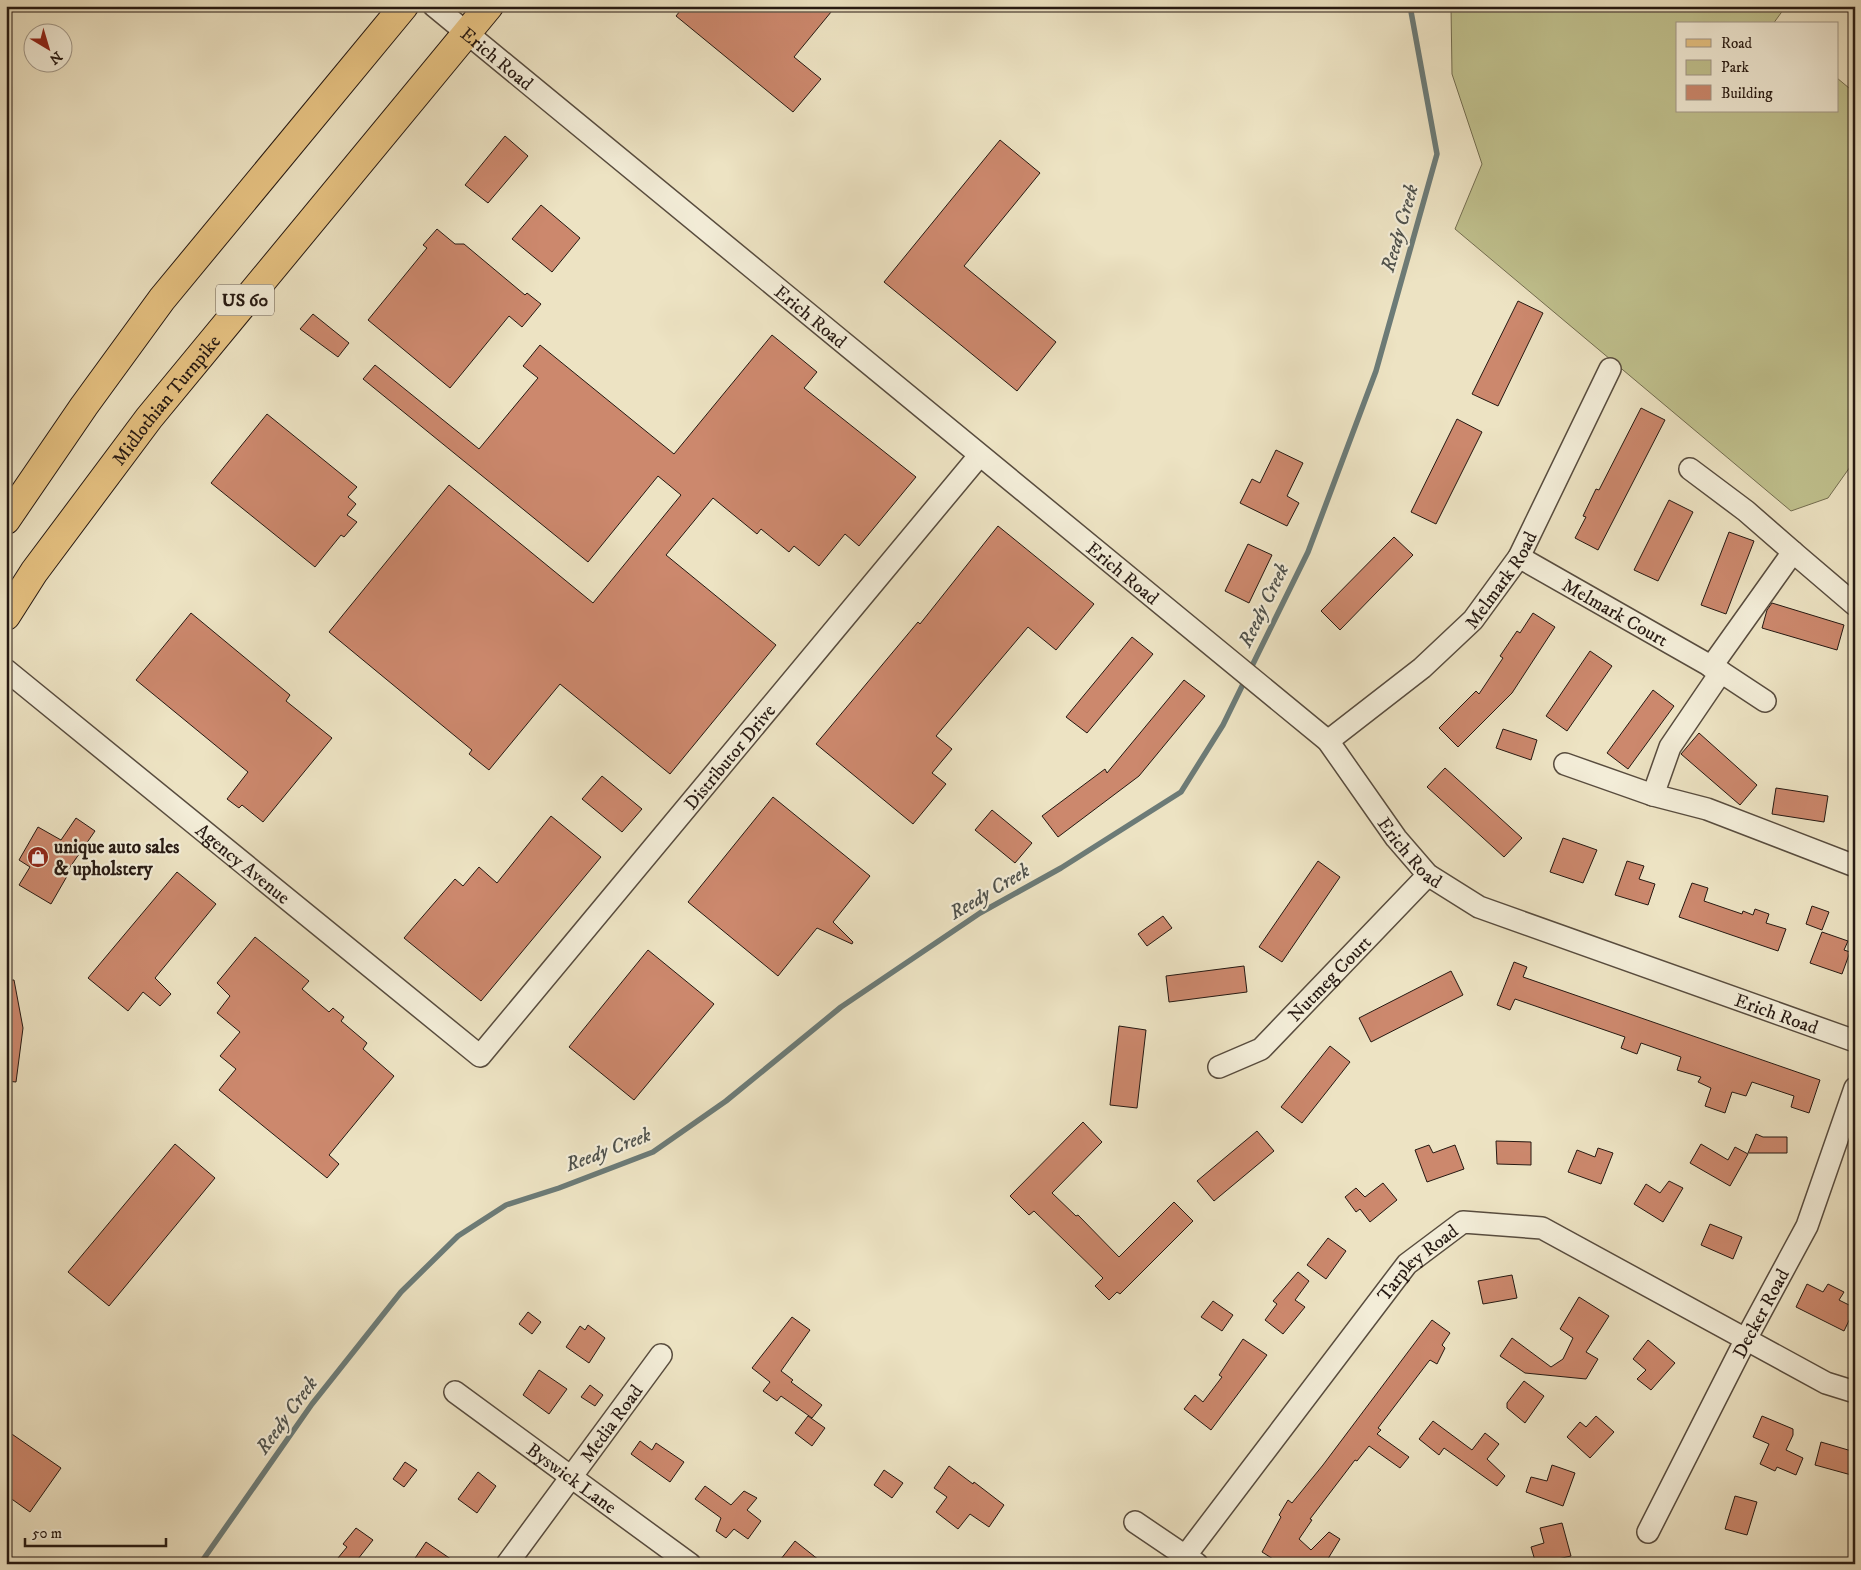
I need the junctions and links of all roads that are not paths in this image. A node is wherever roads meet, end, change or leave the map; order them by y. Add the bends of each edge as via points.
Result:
1 (404, 6) edge
2 (434, 6) edge
3 (489, 6) edge
4 (466, 34) junction
5 (1610, 369) dead end
6 (979, 456) junction
7 (1690, 469) dead end
8 (6, 520) edge
9 (1793, 552) junction
10 (1519, 557) junction
11 (1855, 605) edge
12 (6, 616) edge
13 (1716, 669) junction
14 (6, 670) edge
15 (1765, 701) dead end
16 (1328, 741) junction
17 (1565, 764) dead end
18 (1653, 795) junction
19 (1855, 866) edge
20 (1428, 875) junction
21 (1855, 1041) edge
22 (480, 1056) joint
23 (1219, 1067) dead end
24 (1855, 1088) edge
25 (1746, 1339) junction
26 (661, 1354) dead end
27 (455, 1392) dead end
28 (1855, 1392) edge
29 (570, 1478) junction
30 (1135, 1522) dead end
31 (1648, 1532) dead end
32 (1192, 1560) edge
33 (507, 1564) edge
34 (690, 1564) edge

1 - 8 main road via 162,299
2 - 4 street, Erich Road
3 - 4 main road, Midlothian Turnpike / US 60
4 - 6 street, Erich Road
4 - 12 main road, Midlothian Turnpike / US 60 via 148,418 39,565
5 - 10 street, Melmark Road
6 - 16 street, Erich Road
6 - 22 street, Distributor Drive
7 - 9 street
9 - 11 street
9 - 13 street
10 - 13 street, Melmark Court
10 - 16 street, Melmark Road via 1474,620 1420,669
13 - 15 street, Melmark Court
13 - 18 street via 1670,747
14 - 22 street, Agency Avenue
16 - 20 street, Erich Road via 1396,838
17 - 18 street
18 - 19 street via 1707,809
20 - 21 street, Erich Road via 1479,907
20 - 23 street, Nutmeg Court via 1261,1049
24 - 25 street, Decker Road via 1807,1226
25 - 28 street, Tarpley Road via 1826,1383
25 - 31 street, Decker Road
25 - 32 street, Tarpley Road via 1542,1228 1463,1222 1407,1264
26 - 29 street, Media Road
27 - 29 street, Byswick Lane
29 - 33 street, Media Road
29 - 34 street, Byswick Lane
30 - 32 street

